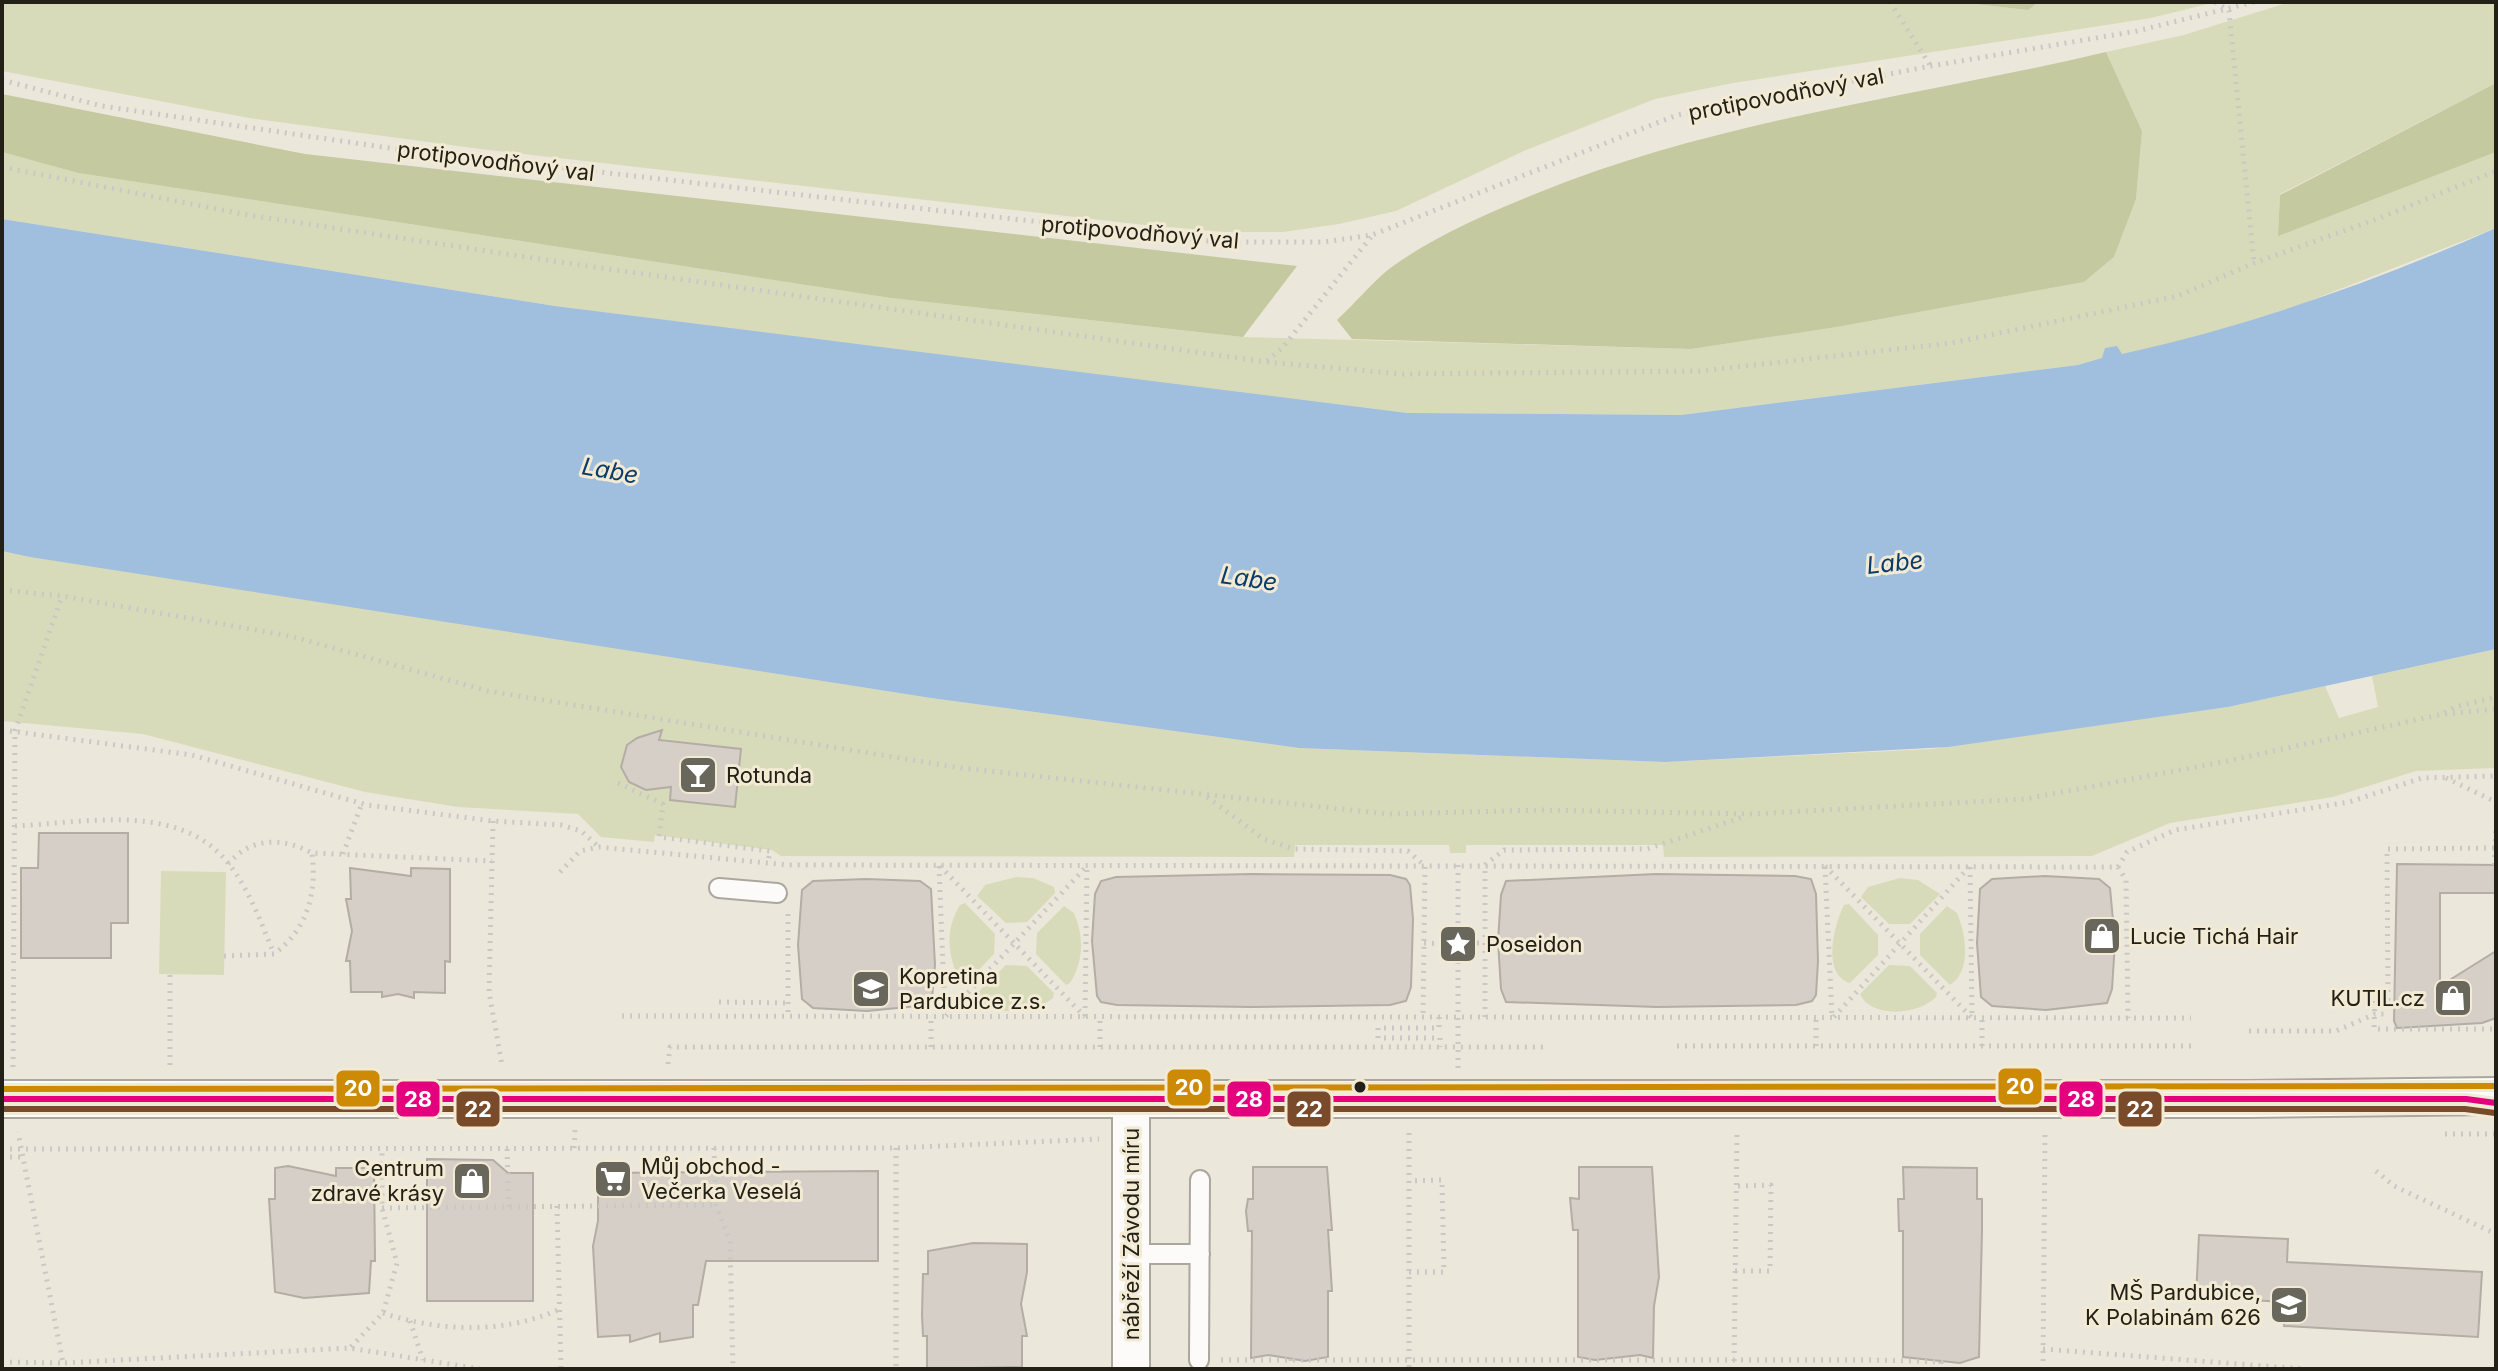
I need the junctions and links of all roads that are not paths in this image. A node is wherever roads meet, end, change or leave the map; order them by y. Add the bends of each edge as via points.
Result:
1 (783, 886) road end
2 (719, 888) dead end
3 (9, 1088) edge
4 (1131, 1099) junction
5 (2486, 1099) edge
6 (1200, 1180) dead end
7 (1131, 1254) junction
8 (1200, 1254) junction
9 (1199, 1360) road end
10 (1131, 1369) edge

1 - 2 lane
3 - 4 street, nábřeží Závodu míru
4 - 5 street, nábřeží Závodu míru
4 - 7 street, nábřeží Závodu míru
6 - 8 lane
7 - 8 lane
7 - 10 street, nábřeží Závodu míru
8 - 9 lane

